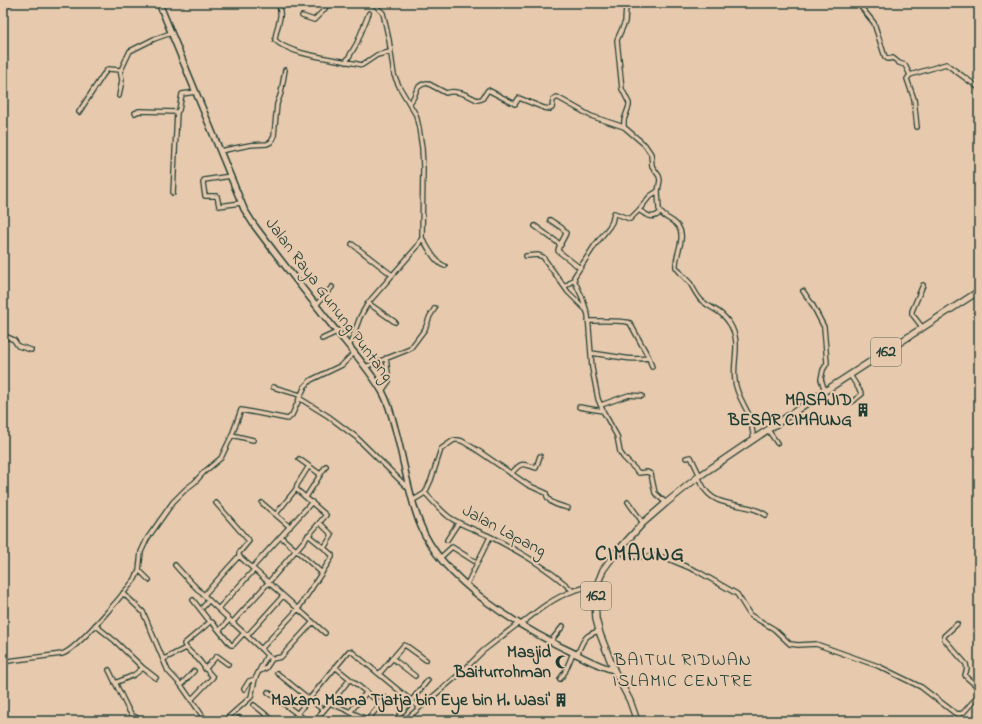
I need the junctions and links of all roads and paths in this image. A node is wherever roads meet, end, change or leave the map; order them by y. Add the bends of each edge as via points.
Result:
1 (159, 3) edge
2 (278, 3) edge
3 (328, 3) edge
4 (373, 3) edge
5 (625, 3) edge
6 (861, 6) dead end
7 (369, 13) dead end
8 (302, 16) dead end
9 (171, 33) junction
10 (390, 52) junction
11 (346, 62) junction
12 (120, 70) junction
13 (285, 70) dead end
14 (910, 75) junction
15 (979, 88) edge
16 (196, 92) junction
17 (119, 96) dead end
18 (410, 103) junction
19 (79, 112) dead end
20 (177, 112) junction
21 (135, 114) dead end
22 (624, 127) junction
23 (917, 127) dead end
24 (220, 151) junction
25 (231, 176) junction
26 (658, 191) junction
27 (174, 193) dead end
28 (241, 203) junction
29 (639, 210) junction
30 (660, 213) junction
31 (550, 220) dead end
32 (535, 226) dead end
33 (422, 238) junction
34 (352, 244) dead end
35 (560, 245) junction
36 (526, 256) dead end
37 (445, 266) dead end
38 (580, 268) junction
39 (392, 274) junction
40 (574, 279) junction
41 (922, 285) dead end
42 (332, 287) dead end
43 (564, 287) junction
44 (803, 291) dead end
45 (979, 291) edge
46 (368, 303) junction
47 (316, 305) junction
48 (435, 308) dead end
49 (586, 310) junction
50 (588, 321) junction
51 (395, 322) dead end
52 (922, 327) junction
53 (337, 332) junction
54 (3, 335) edge
55 (322, 339) dead end
56 (349, 347) junction
57 (31, 350) dead end
58 (354, 353) junction
59 (591, 353) junction
60 (386, 358) junction
61 (649, 358) junction
62 (365, 367) junction
63 (652, 368) dead end
64 (850, 375) junction
65 (273, 387) dead end
66 (382, 391) junction
67 (825, 391) junction
68 (642, 396) dead end
69 (300, 397) junction
70 (852, 402) dead end
71 (601, 405) junction
72 (579, 407) dead end
73 (603, 411) junction
74 (768, 430) junction
75 (232, 435) junction
76 (754, 439) junction
77 (253, 440) dead end
78 (777, 443) dead end
79 (540, 456) dead end
80 (686, 458) dead end
81 (299, 459) dead end
82 (309, 466) junction
83 (326, 466) dead end
84 (320, 474) junction
85 (511, 474) junction
86 (699, 477) junction
87 (296, 489) junction
88 (410, 489) junction
89 (425, 493) junction
90 (306, 496) junction
91 (412, 501) junction
92 (312, 502) junction
93 (628, 502) dead end
94 (216, 503) dead end
95 (262, 503) dead end
96 (666, 503) junction
97 (568, 508) dead end
98 (276, 514) junction
99 (766, 515) dead end
100 (320, 522) junction
101 (458, 523) junction
102 (642, 524) junction
103 (290, 527) junction
104 (308, 535) junction
105 (281, 536) junction
106 (490, 537) junction
107 (447, 540) dead end
108 (324, 548) junction
109 (296, 550) junction
110 (619, 550) junction
111 (239, 556) junction
112 (440, 558) junction
113 (474, 561) dead end
114 (175, 565) dead end
115 (253, 569) junction
116 (139, 570) junction
117 (322, 573) junction
118 (149, 580) dead end
119 (268, 583) junction
120 (467, 584) junction
121 (597, 585) junction
122 (573, 591) junction
123 (123, 593) junction
124 (204, 595) junction
125 (283, 596) junction
126 (194, 600) dead end
127 (209, 600) junction
128 (203, 607) dead end
129 (218, 609) junction
130 (298, 609) junction
131 (231, 621) junction
132 (210, 622) junction
133 (312, 622) junction
134 (520, 624) junction
135 (957, 624) dead end
136 (95, 625) junction
137 (563, 626) dead end
138 (220, 630) junction
139 (599, 631) junction
140 (325, 633) dead end
141 (246, 635) junction
142 (550, 642) junction
143 (186, 648) junction
144 (261, 649) junction
145 (575, 654) junction
146 (267, 655) junction
147 (392, 658) junction
148 (164, 659) junction
149 (272, 659) junction
150 (426, 660) dead end
151 (228, 664) dead end
152 (3, 665) edge
153 (335, 667) junction
154 (143, 668) junction
155 (204, 669) junction
156 (109, 670) dead end
157 (614, 670) junction
158 (194, 671) dead end
159 (260, 671) junction
160 (277, 673) dead end
161 (379, 674) junction
162 (415, 676) dead end
163 (156, 678) dead end
164 (255, 679) junction
165 (350, 679) junction
166 (560, 679) dead end
167 (428, 680) dead end
168 (115, 683) junction
169 (181, 686) junction
170 (979, 688) edge
171 (244, 689) dead end
172 (268, 692) dead end
173 (366, 693) junction
174 (979, 695) edge
175 (386, 698) dead end
176 (309, 699) junction
177 (191, 700) junction
178 (410, 700) junction
179 (331, 703) junction
180 (381, 704) junction
181 (254, 705) dead end
182 (419, 707) junction
183 (323, 710) junction
184 (350, 712) junction
185 (297, 714) junction
186 (960, 714) junction
187 (239, 718) dead end
188 (369, 720) edge
189 (142, 721) edge
190 (206, 721) edge
191 (224, 721) edge
192 (243, 721) edge
193 (274, 721) edge
194 (291, 721) edge
195 (307, 721) edge
196 (315, 721) edge
197 (395, 721) edge
198 (404, 721) edge
199 (637, 721) edge
200 (958, 721) edge

1 - 9 street, Jalan Raya Gunung Puntang
2 - 11 street via 280,9 275,37 277,42 306,54
3 - 8 street via 314,20
4 - 10 street via 383,13
5 - 22 street via 625,22 617,40 622,89 629,102
6 - 14 street via 874,22 885,57 893,58 905,65
7 - 11 street
9 - 12 street via 130,51
9 - 16 street, Jalan Raya Gunung Puntang
10 - 11 street via 377,55 364,65
10 - 18 street via 394,75
12 - 17 street via 122,80
12 - 19 street via 107,70
13 - 24 street via 271,142
14 - 15 street via 946,64
14 - 23 street via 908,79 914,99
16 - 20 street via 182,94
16 - 24 street, Jalan Raya Gunung Puntang
18 - 22 street via 417,88 423,84 446,93 467,95 478,100 482,99 488,90 515,104 519,98 547,109 552,108 553,100 557,97 591,116
18 - 33 street via 416,115 422,148
20 - 21 street via 139,111
20 - 27 street
22 - 26 street via 648,149 652,166 659,176
24 - 25 street, Jalan Raya Gunung Puntang
25 - 28 street, Jalan Raya Gunung Puntang
25 - 28 street via 204,180 205,196 217,196 219,206
26 - 29 street via 651,195
26 - 30 street
28 - 47 street, Jalan Raya Gunung Puntang via 254,225
29 - 30 street via 650,216
29 - 38 street via 630,219 614,214 609,227
30 - 76 street via 677,224 682,236 675,265 677,269 702,301 725,316 734,331 737,339 735,382 752,424
31 - 35 street via 566,232
32 - 35 street
33 - 37 street via 438,261
33 - 39 street
34 - 39 street
35 - 38 street via 559,252
36 - 43 street via 541,256
38 - 40 street
39 - 46 street
40 - 43 street
40 - 49 street
41 - 52 street via 912,314
42 - 47 street
43 - 49 street
44 - 67 street via 824,327 827,363 820,379
45 - 52 main road, 162
46 - 51 street
46 - 56 street
47 - 53 street, Jalan Raya Gunung Puntang
48 - 60 street via 413,346
49 - 50 street
50 - 59 street
50 - 61 street via 627,322 633,327
52 - 64 main road, 162
53 - 55 street
53 - 56 street, Jalan Raya Gunung Puntang
54 - 57 street via 14,340 18,346
56 - 58 street, Jalan Raya Gunung Puntang
58 - 62 street, Jalan Raya Gunung Puntang
58 - 69 street via 342,365 311,380
59 - 61 street via 640,360
59 - 71 street
60 - 62 street
60 - 66 street via 389,381
61 - 63 street
62 - 66 street, Jalan Raya Gunung Puntang
64 - 67 main road, 162
64 - 70 street via 862,394
65 - 69 street
66 - 88 street, Jalan Raya Gunung Puntang via 391,414
67 - 74 main road, 162
68 - 71 street via 629,395
69 - 75 street via 288,419 241,410
69 - 88 street via 356,437
71 - 73 street
72 - 73 street
73 - 96 street via 616,434 624,458 639,473 652,474 655,493
74 - 76 main road, 162
74 - 78 street
75 - 77 street
75 - 116 street via 221,458 169,506 143,547
76 - 86 main road, 162
79 - 85 street via 536,468 522,464
80 - 86 street via 691,457
81 - 82 street
82 - 84 street
82 - 87 street via 296,484
83 - 84 street
84 - 90 street
85 - 89 street via 467,443 454,440 441,449
85 - 97 street via 546,493 552,502
86 - 96 main road, 162
86 - 99 street via 706,491 721,501 761,511
87 - 90 street
87 - 98 street
88 - 91 street, Jalan Raya Gunung Puntang
89 - 91 street
89 - 101 street, Jalan Lapang
90 - 92 street
91 - 112 street, Jalan Raya Gunung Puntang via 428,541
92 - 100 street via 325,513
92 - 103 street
93 - 102 street
94 - 111 street via 249,540
95 - 98 street
96 - 102 main road, 162
98 - 103 street
100 - 104 street
100 - 108 street via 332,535
101 - 106 street, Jalan Lapang
101 - 107 street
102 - 110 main road, 162
103 - 105 street
104 - 108 street
104 - 109 street
105 - 109 street
105 - 115 street
106 - 120 street
106 - 122 street, Jalan Lapang via 539,563
108 - 117 street via 332,557
109 - 117 street
109 - 119 street
110 - 121 main road, 162 via 603,570
110 - 186 street via 626,556 666,558 697,571 737,594 750,615 774,629 790,644 816,644 878,666 921,687 955,713
111 - 115 street
111 - 124 street
112 - 113 street via 452,548
112 - 120 street, Jalan Raya Gunung Puntang
114 - 124 street
115 - 119 street
115 - 129 street
116 - 118 street
116 - 123 street
117 - 130 street
119 - 125 street
119 - 131 street
120 - 134 street, Jalan Raya Gunung Puntang
121 - 122 street
121 - 139 main road, 162 via 595,610
122 - 134 street via 544,606
123 - 136 street
123 - 148 street via 143,612
124 - 127 street
125 - 130 street
125 - 141 street
126 - 132 street
127 - 128 street
127 - 129 street
129 - 131 street
130 - 133 street
130 - 144 street
131 - 138 street
131 - 141 street
132 - 138 street via 212,621
132 - 143 street via 185,643
133 - 140 street
133 - 149 street via 281,657
134 - 142 street, Jalan Raya Gunung Puntang
134 - 182 street
135 - 170 street via 944,639 966,664 966,677
136 - 152 street via 65,653 8,661
136 - 154 street
137 - 142 street
138 - 141 street via 232,645
139 - 145 street via 590,633
139 - 157 main road, 162
141 - 144 street
142 - 145 street, Jalan Raya Gunung Puntang
143 - 148 street
143 - 155 street via 199,660
144 - 146 street
145 - 157 street, Jalan Raya Gunung Puntang via 601,667
145 - 166 street
146 - 149 street
146 - 159 street
147 - 150 street via 405,645
147 - 161 street
147 - 162 street
148 - 169 street via 168,671
149 - 159 street via 266,668
151 - 155 street via 218,656
153 - 161 street via 348,652 352,651
153 - 165 street
153 - 176 street
154 - 163 street
154 - 168 street
155 - 177 street via 213,677
156 - 168 street
157 - 199 main road, 162
158 - 169 street
159 - 164 street
160 - 176 street
161 - 178 street
164 - 171 street via 249,681
164 - 191 street via 251,698
165 - 173 street
165 - 179 street
167 - 178 street
168 - 189 street via 130,713
169 - 177 street
172 - 185 street
173 - 180 street
173 - 184 street
174 - 186 street
175 - 180 street
176 - 183 street
176 - 185 street
177 - 190 street
178 - 182 street
178 - 197 street
179 - 183 street
179 - 184 street
180 - 188 street
181 - 193 street
182 - 198 street
183 - 196 street
184 - 188 street
185 - 194 street
185 - 195 street
186 - 200 street
187 - 192 street

